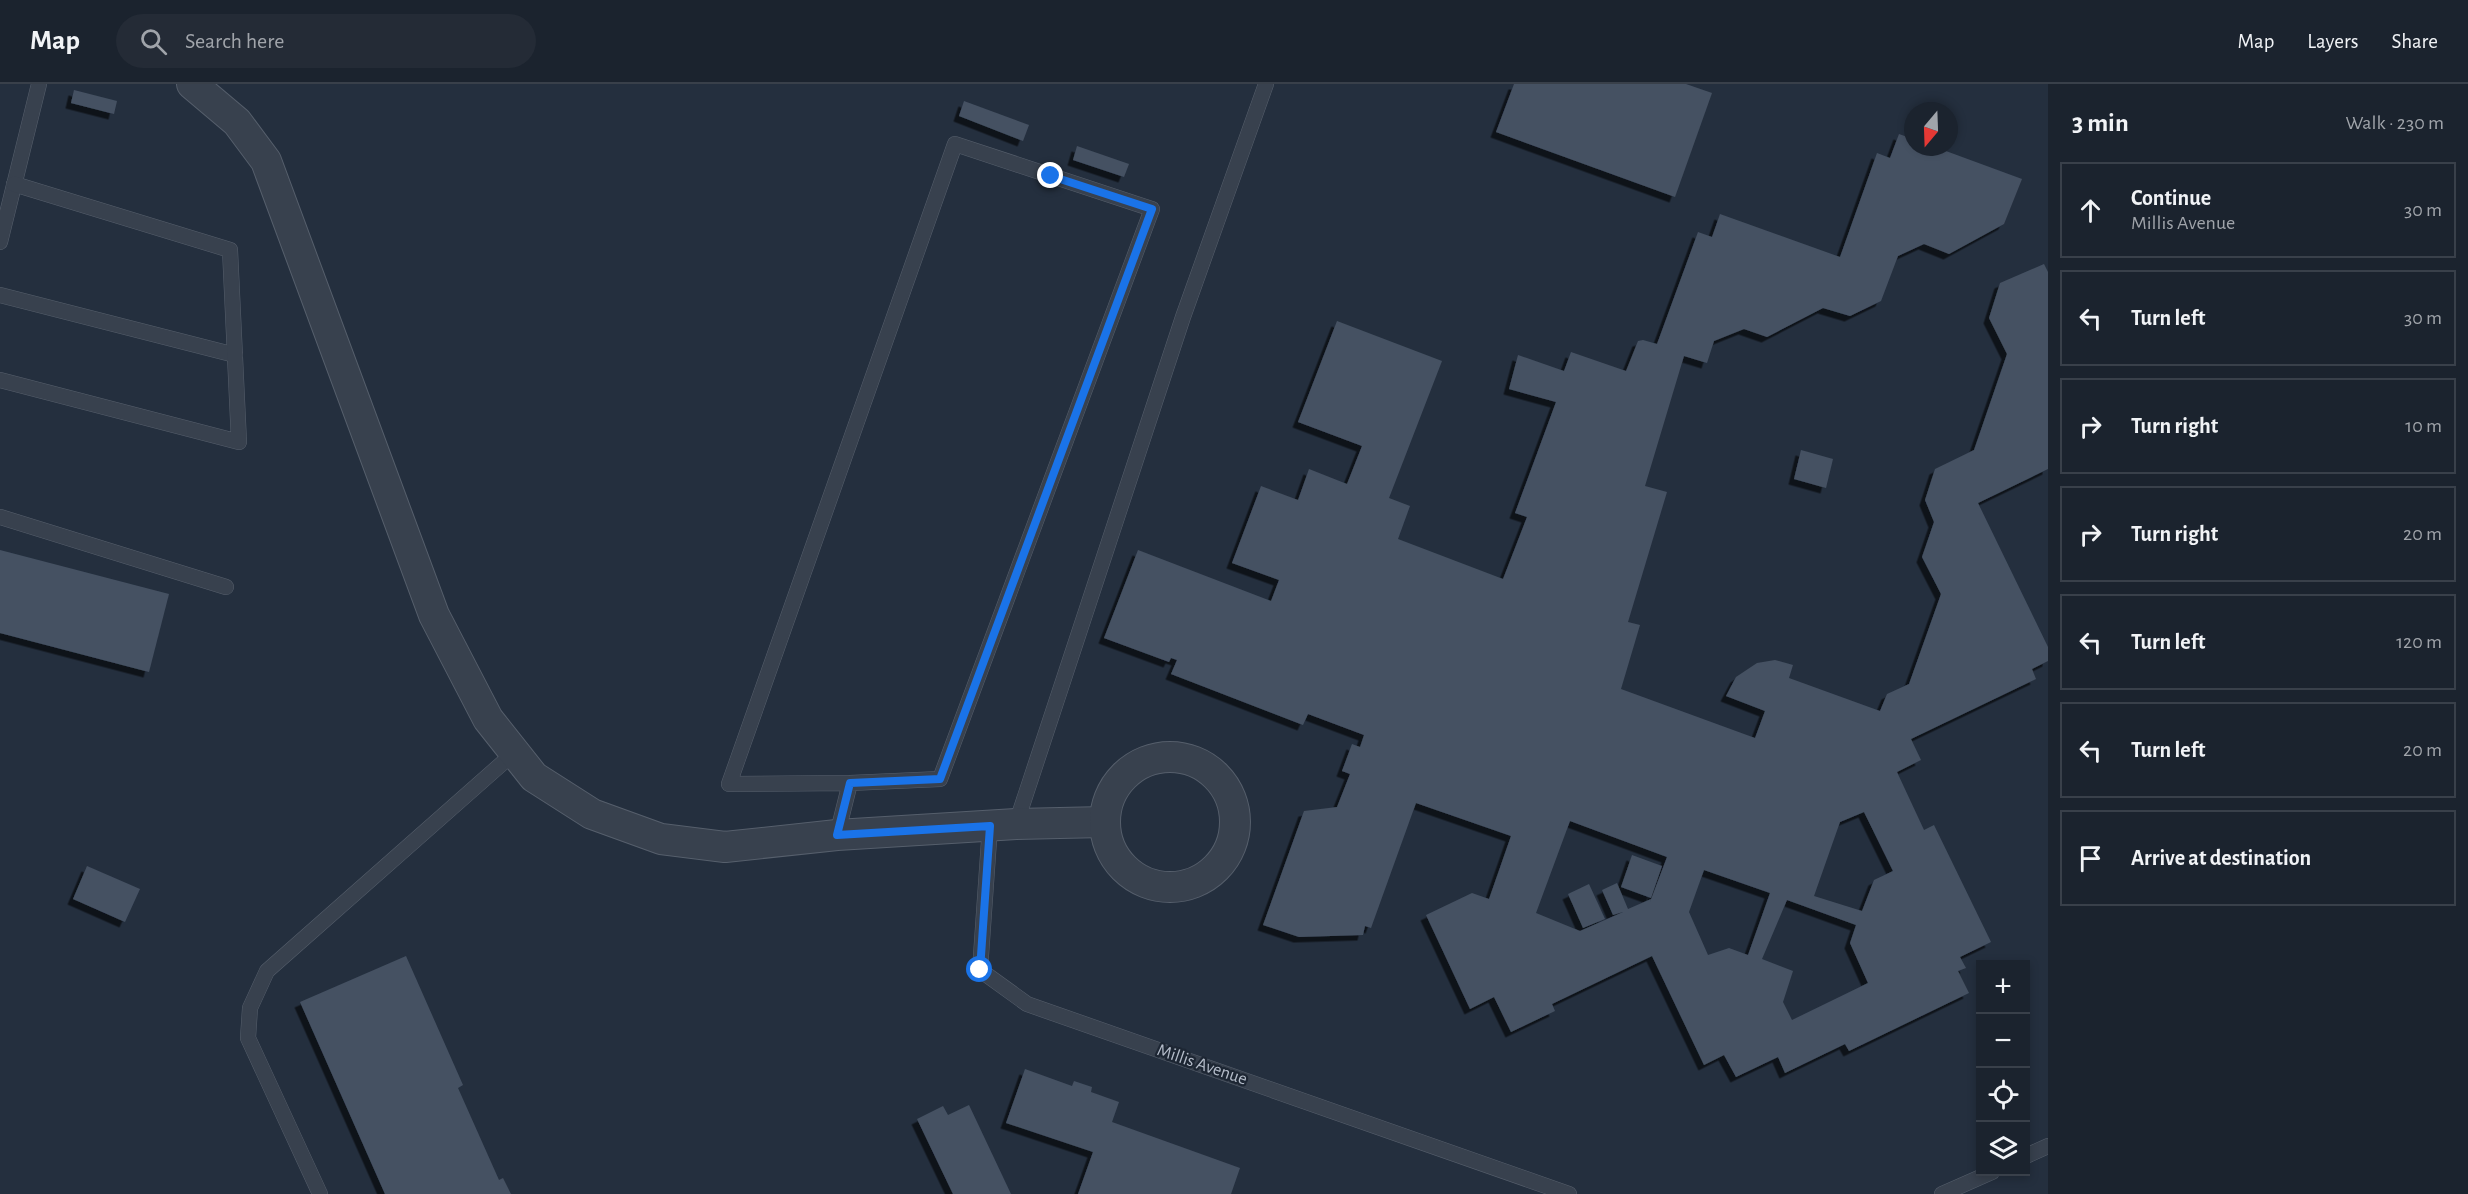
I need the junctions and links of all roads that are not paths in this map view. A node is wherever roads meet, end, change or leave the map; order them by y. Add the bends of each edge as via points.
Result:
1 (39, 84) edge
2 (192, 84) edge
3 (1266, 84) edge
4 (14, 184) junction
5 (0, 242) edge
6 (0, 295) edge
7 (235, 355) junction
8 (0, 380) edge
9 (0, 517) edge
10 (226, 586) dead end
11 (515, 752) junction
12 (850, 783) junction
13 (1104, 822) junction
14 (1003, 825) junction
15 (837, 835) junction
16 (2048, 1146) edge
17 (2030, 1154) edge
18 (1983, 1176) edge
19 (320, 1194) edge
20 (1569, 1194) edge
21 (1942, 1194) edge

1 - 4 lane
2 - 11 street via 237,122 266,161 434,615 488,719
3 - 14 lane
4 - 5 lane
4 - 7 lane via 230,250
6 - 7 lane
7 - 8 lane via 239,442
9 - 10 lane
11 - 15 street via 534,777 592,814 661,839 725,847
11 - 19 lane via 267,971 250,1008 248,1038
12 - 12 lane via 940,779 1152,209 955,144 729,784
12 - 15 lane
13 - 13 street via 1107,800 1117,781 1134,766 1154,758 1176,756 1197,762 1215,774 1229,792 1235,812 1235,833 1227,854 1214,871 1196,882 1175,887 1153,885 1134,877 1118,862 1107,843
13 - 14 street
14 - 15 street
14 - 20 lane, Millis Avenue via 980,970 1027,1004
16 - 17 lane
18 - 21 lane

